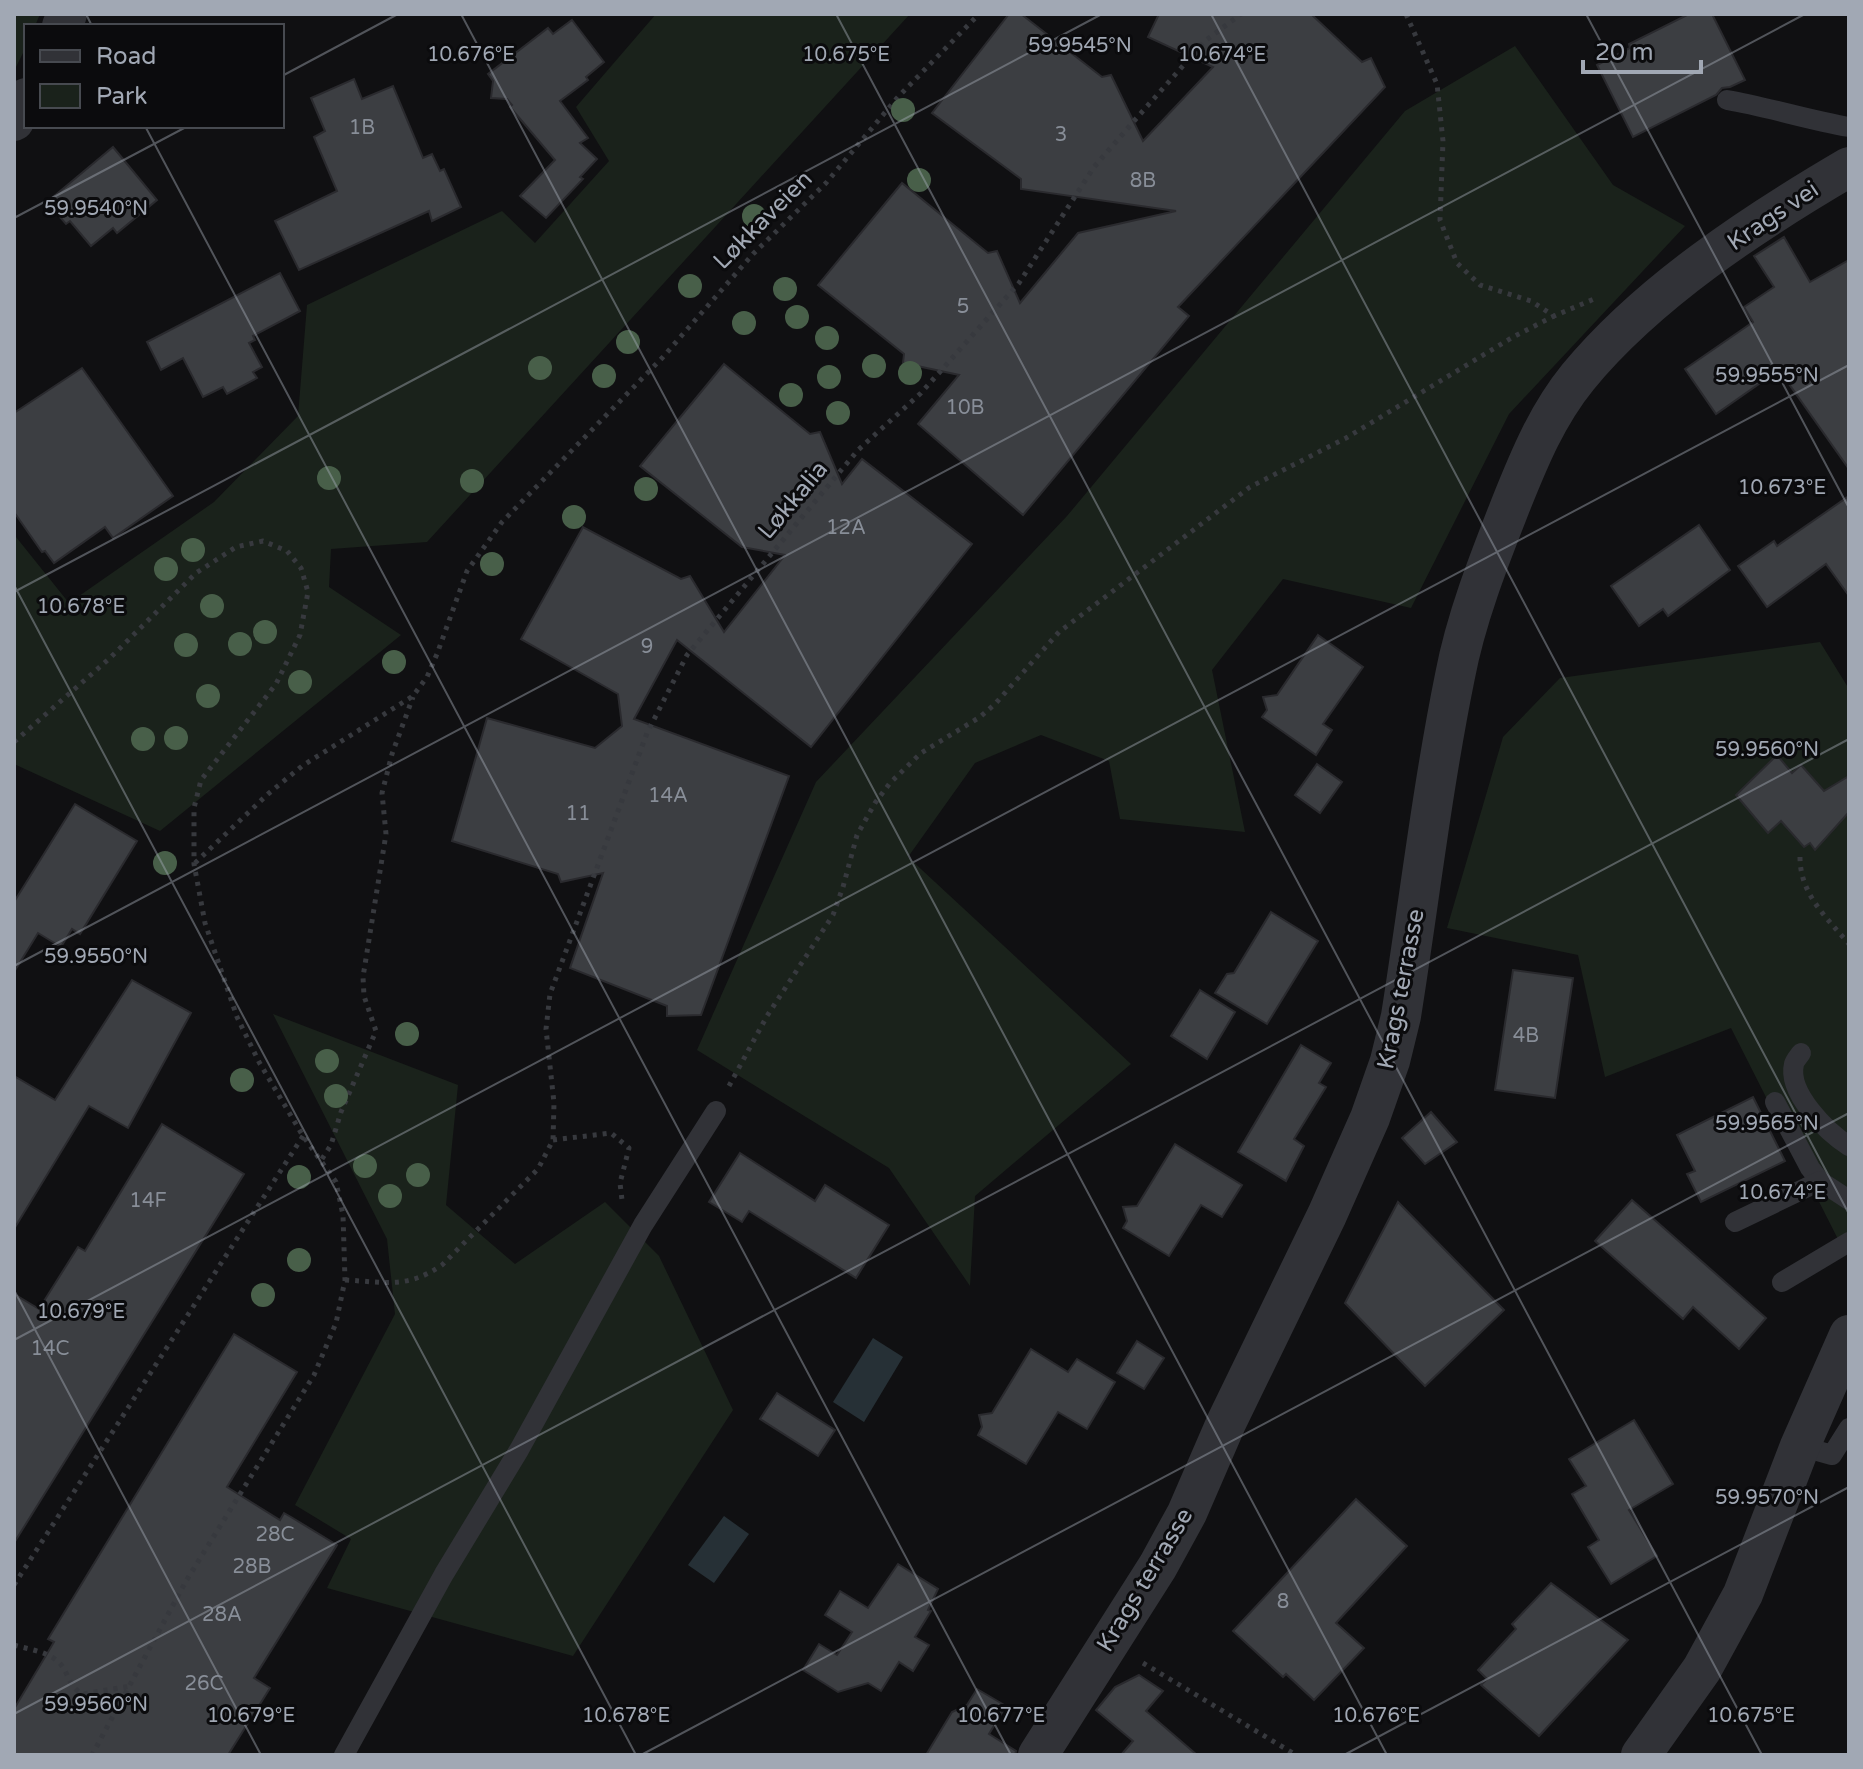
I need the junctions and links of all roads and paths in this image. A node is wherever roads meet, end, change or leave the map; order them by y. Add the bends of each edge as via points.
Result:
1 (979, 14) edge
2 (1241, 14) edge
3 (1406, 14) edge
4 (1727, 100) dead end
5 (24, 102) edge
6 (14, 121) edge
7 (1849, 127) edge
8 (1849, 167) edge
9 (1698, 268) joint
10 (1605, 295) dead end
11 (1554, 316) junction
12 (413, 696) junction
13 (14, 742) edge
14 (1800, 857) dead end
15 (194, 864) junction
16 (1849, 944) edge
17 (1801, 1053) dead end
18 (1775, 1102) dead end
19 (716, 1111) joint
20 (303, 1136) junction
21 (553, 1140) junction
22 (1849, 1146) edge
23 (322, 1159) junction
24 (1820, 1181) junction
25 (1849, 1200) edge
26 (1735, 1222) dead end
27 (643, 1225) junction
28 (1849, 1242) edge
29 (345, 1280) junction
30 (1782, 1282) dead end
31 (1849, 1335) edge
32 (1849, 1428) edge
33 (1800, 1446) junction
34 (14, 1585) edge
35 (1107, 1644) junction
36 (14, 1645) edge
37 (131, 1686) junction
38 (92, 1755) edge
39 (344, 1755) edge
40 (1038, 1755) edge
41 (1296, 1755) edge
42 (1641, 1755) edge

1 - 12 path, Løkkaveien via 898,97 826,183 731,276 663,357 502,522 457,595 427,677
2 - 21 path, Løkkalia via 1205,41 1094,167 1019,283 921,393 858,450 687,655 647,733 550,994 546,1029
3 - 11 path via 1437,84 1443,141 1440,220 1457,263 1480,285 1531,301
4 - 7 lane
5 - 6 street
8 - 9 street, Krags vei via 1788,202
9 - 35 street, Krags terrasse via 1649,306 1578,377 1533,449 1455,674 1401,1016 1370,1118 1187,1513
10 - 11 path
11 - 19 path via 1346,438 1250,487 1059,632 980,717 921,753 875,803 857,835 833,915 767,1016
12 - 15 path via 302,766
12 - 23 path, Løkkaveien via 382,793 386,834 363,977 376,1031
13 - 15 path via 196,573 236,547 263,541 287,551 301,568 308,592 300,635 276,684 201,780 194,808
14 - 16 path via 1806,890
15 - 20 path via 205,923 237,1017
17 - 22 lane via 1794,1064 1796,1084 1812,1113
18 - 24 lane
19 - 27 lane
20 - 23 path
20 - 34 path
21 - 27 path via 611,1133 629,1148 620,1183 623,1206
21 - 29 path via 538,1169 434,1271 409,1283
23 - 29 path via 336,1182 343,1215
24 - 25 lane
24 - 26 lane
27 - 39 lane
28 - 30 lane
29 - 37 path via 336,1323 314,1375 186,1581
31 - 33 street
32 - 33 lane via 1832,1455
33 - 42 street via 1731,1618
35 - 40 street, Krags terrasse
35 - 41 path
36 - 37 path via 56,1660 83,1694
37 - 38 path

